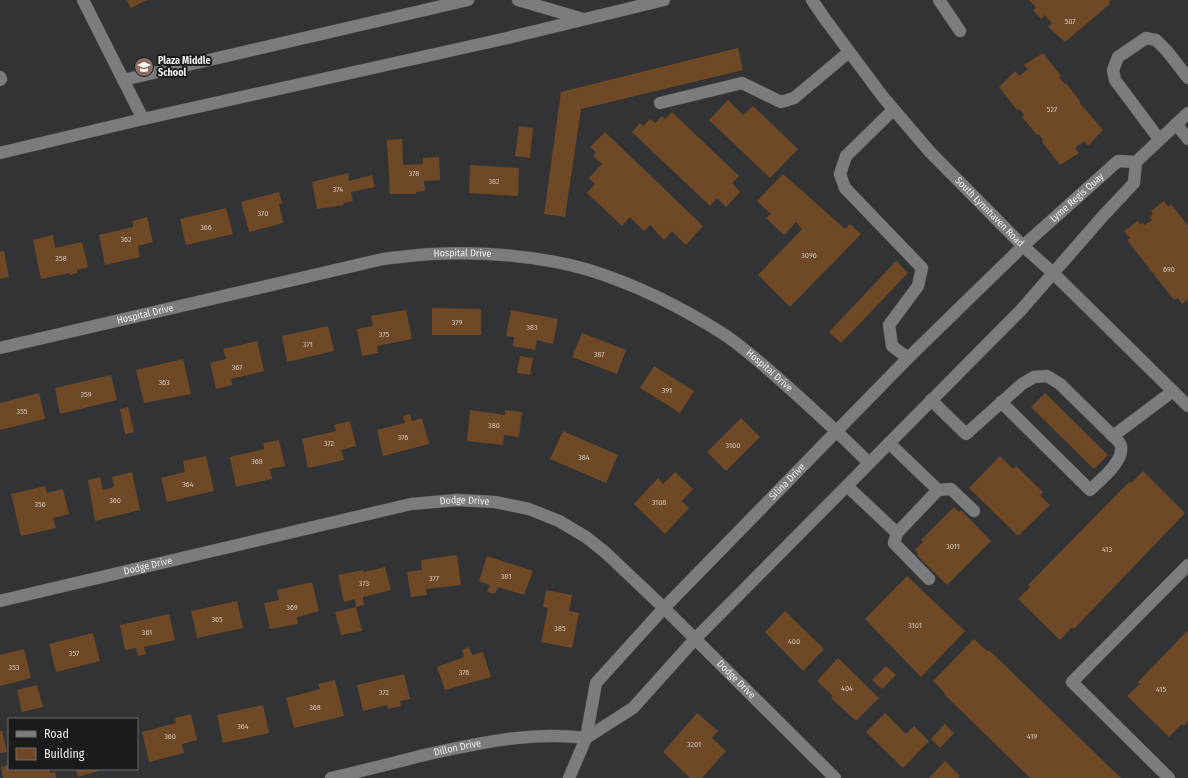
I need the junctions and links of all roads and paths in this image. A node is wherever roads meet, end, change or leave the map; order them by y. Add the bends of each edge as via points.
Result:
1 (83, 0) edge
2 (468, 0) edge
3 (518, 0) edge
4 (664, 0) edge
5 (812, 0) edge
6 (939, 0) edge
7 (584, 19) junction
8 (960, 31) dead end
9 (849, 52) junction
10 (1188, 78) edge
11 (123, 80) junction
12 (660, 103) dead end
13 (893, 110) junction
14 (1188, 113) edge
15 (143, 119) junction
16 (1176, 124) junction
17 (1159, 139) junction
18 (1188, 139) edge
19 (1, 150) edge
20 (1136, 162) junction
21 (1023, 246) junction
22 (1053, 274) junction
23 (0, 348) edge
24 (908, 358) junction
25 (1173, 391) junction
26 (931, 400) junction
27 (1002, 402) junction
28 (1188, 406) edge
29 (836, 430) junction
30 (1114, 436) junction
31 (889, 443) junction
32 (869, 464) junction
33 (847, 486) junction
34 (938, 490) junction
35 (974, 511) dead end
36 (897, 533) junction
37 (1188, 565) edge
38 (929, 579) dead end
39 (0, 601) edge
40 (664, 608) junction
41 (695, 639) junction
42 (586, 738) junction
43 (331, 778) edge
44 (569, 778) edge
45 (835, 778) edge
46 (1169, 778) edge

1 - 11 street
2 - 11 street
3 - 7 street
4 - 7 street
5 - 9 street, South Lynnhaven Road
6 - 8 street
7 - 15 street
9 - 12 street via 794,98 781,102 742,83
9 - 13 street, South Lynnhaven Road
10 - 17 street via 1156,40 1146,38 1118,57 1113,70 1115,80
11 - 15 street
13 - 21 street, South Lynnhaven Road via 930,152
13 - 24 street via 846,156 840,174 845,188 922,268 918,286 889,325 892,346
14 - 16 street
15 - 19 street
16 - 17 street
16 - 18 street
17 - 20 street
20 - 21 street, Lyme Regis Quay via 1118,161
20 - 22 street via 1134,183
21 - 22 street, South Lynnhaven Road
21 - 24 street, Silina Drive
22 - 25 street, South Lynnhaven Road
22 - 26 street via 1021,310
23 - 29 street, Hospital Drive via 383,259 430,254 485,254 543,260 588,270 623,282 684,310 748,353
24 - 29 street, Silina Drive
25 - 28 street, South Lynnhaven Road
25 - 30 street
26 - 27 street via 966,434
26 - 31 street
27 - 30 street via 1034,377 1047,376 1060,384
27 - 30 street via 1090,490 1118,461 1120,444
29 - 32 street, Hospital Drive
29 - 40 street, Silina Drive
31 - 32 street
31 - 34 street
32 - 33 street
33 - 36 street
33 - 41 street
34 - 35 street via 951,489
34 - 36 street
36 - 38 street via 894,543
37 - 46 street via 1072,682
39 - 40 street, Dodge Drive via 411,504 457,500 529,509 559,521 606,553
40 - 41 street, Dodge Drive
40 - 42 street, Silina Drive via 596,683
41 - 42 street via 633,708
41 - 45 street, Dodge Drive
42 - 43 street, Dillon Drive via 518,738 466,745
42 - 44 street, Silina Drive

